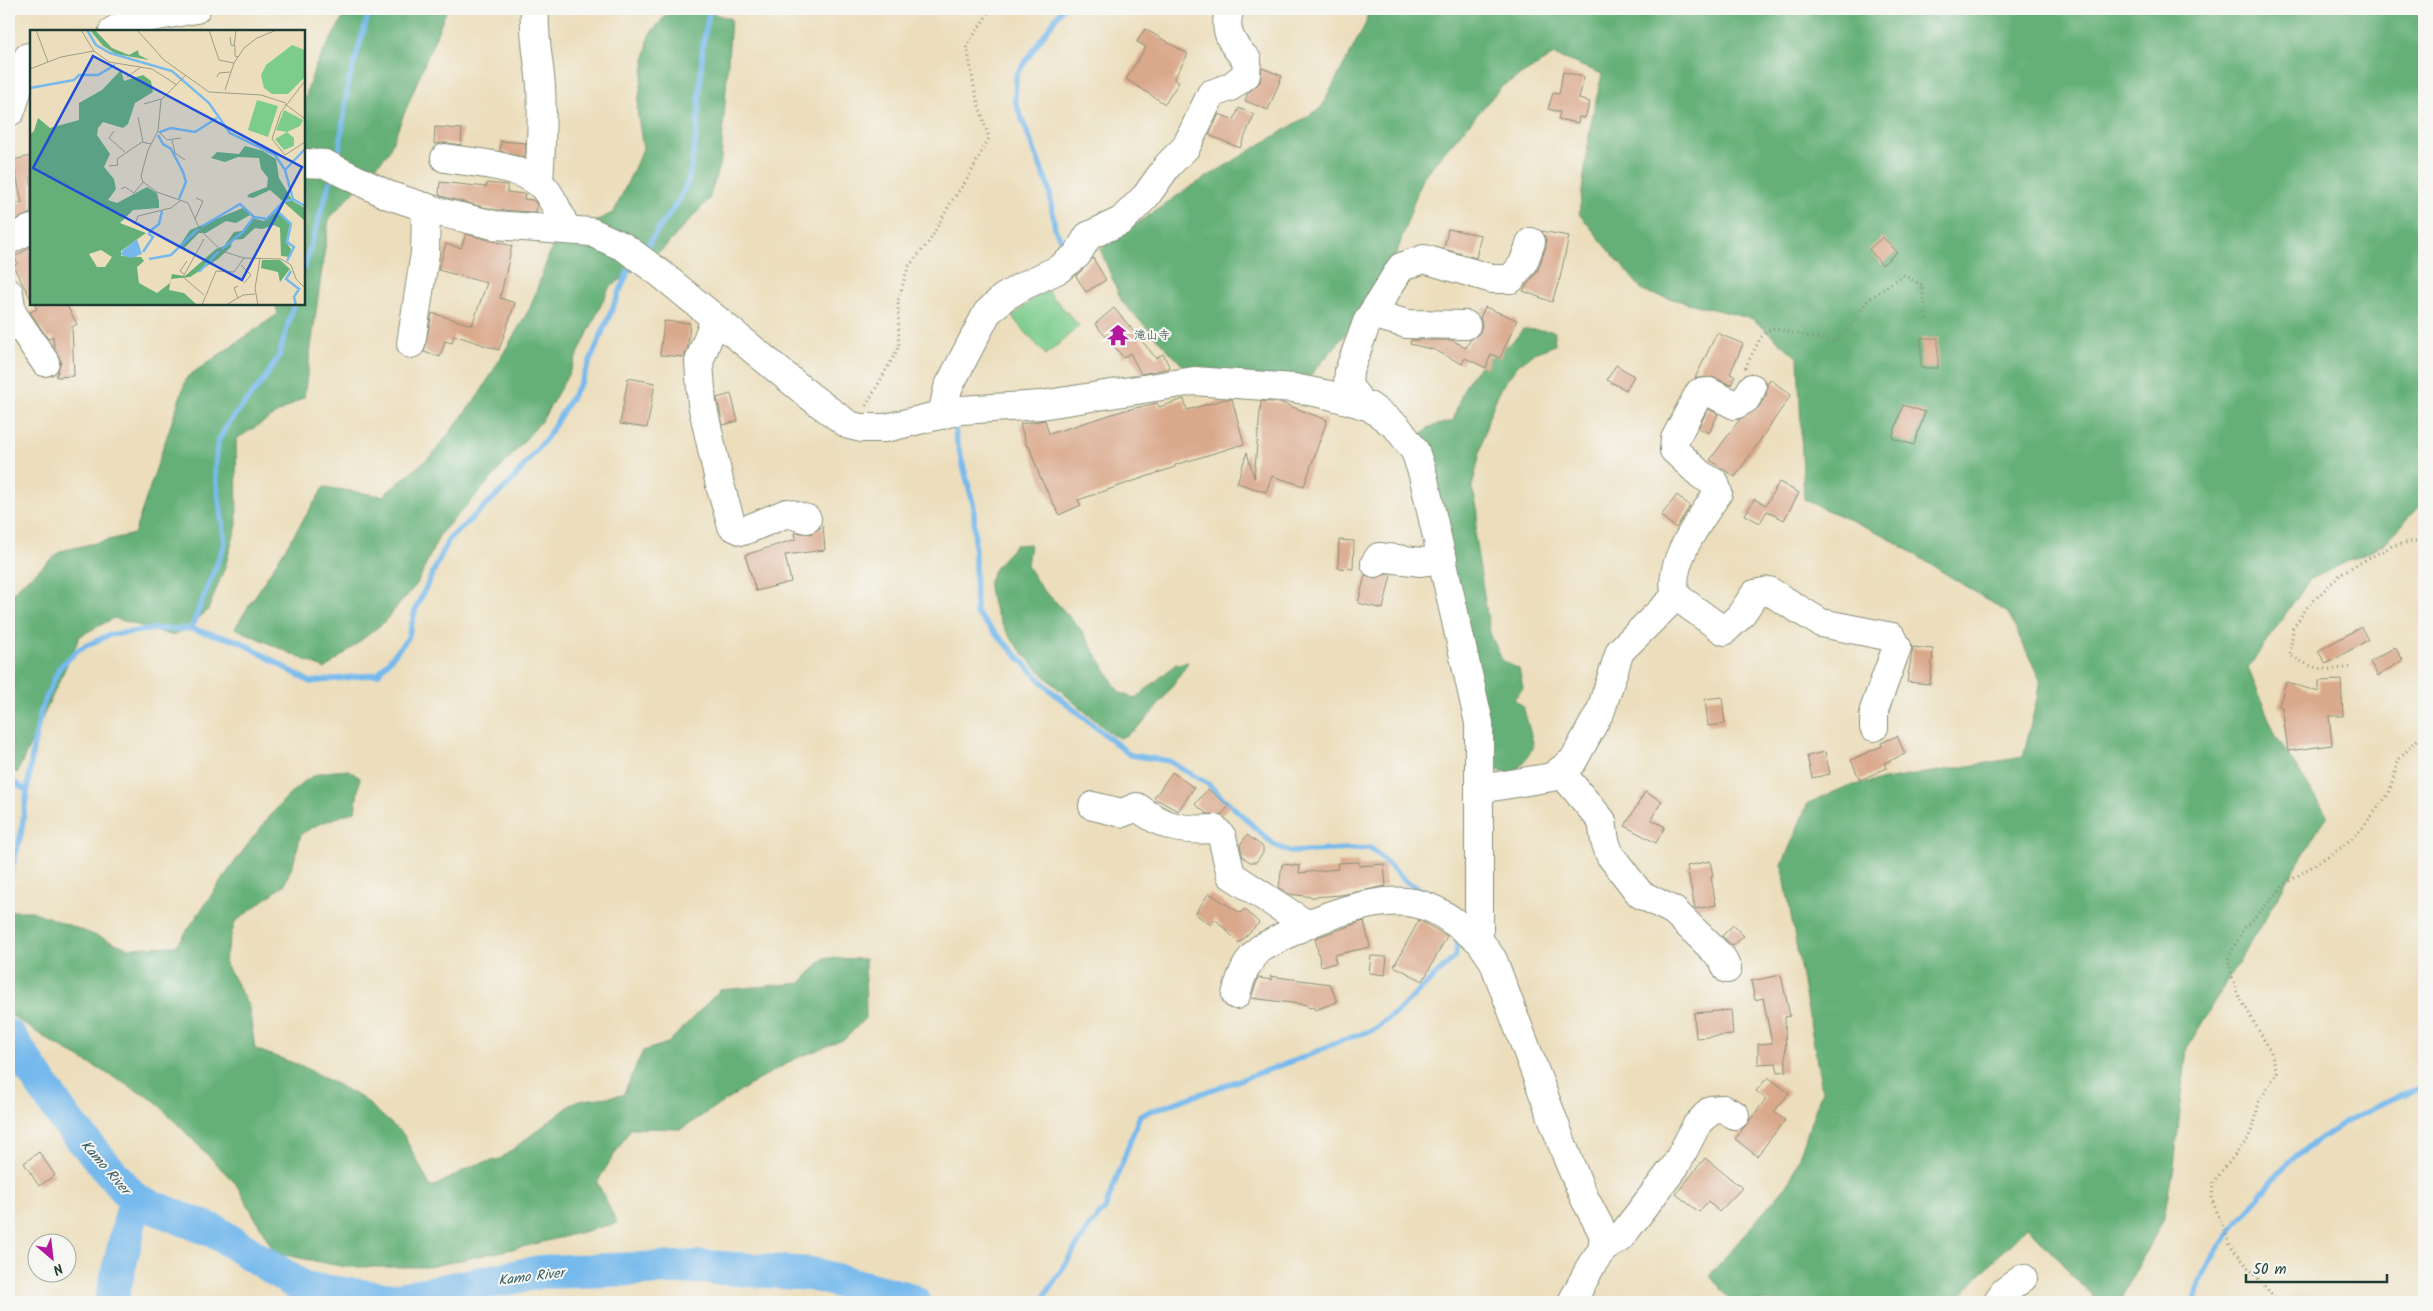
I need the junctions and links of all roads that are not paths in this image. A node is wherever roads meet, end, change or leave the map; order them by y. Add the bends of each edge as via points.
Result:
1 (196, 9) edge
2 (535, 9) edge
3 (1230, 9) edge
4 (115, 30) edge
5 (28, 57) dead end
6 (17, 113) edge
7 (445, 158) dead end
8 (305, 163) edge
9 (539, 184) junction
10 (426, 208) junction
11 (30, 230) edge
12 (566, 230) junction
13 (9, 240) edge
14 (1531, 242) dead end
15 (9, 293) edge
16 (1372, 314) junction
17 (715, 319) junction
18 (1466, 326) dead end
19 (411, 344) dead end
20 (45, 362) dead end
21 (1748, 379) road end
22 (1363, 405) junction
23 (950, 413) junction
24 (807, 518) dead end
25 (1443, 559) junction
26 (1375, 563) dead end
27 (1676, 596) junction
28 (1874, 727) dead end
29 (1560, 771) junction
30 (1480, 789) junction
31 (1093, 806) dead end
32 (1306, 924) junction
33 (1479, 940) junction
34 (1727, 969) dead end
35 (1236, 995) dead end
36 (1735, 1115) dead end
37 (1602, 1249) junction
38 (2024, 1278) dead end
39 (1572, 1302) edge
40 (1997, 1302) edge

1 - 4 street via 131,21
2 - 9 street via 534,30 541,84
3 - 23 street via 1226,19 1231,43 1247,60 1246,75 1230,87 1211,94 1186,147 1121,222 1088,236 1077,255 1059,269 1002,298 987,313 948,388
5 - 6 street
7 - 9 street via 510,170
8 - 10 street via 325,164 388,195
9 - 12 street
10 - 12 street via 494,225
10 - 19 street via 425,253
11 - 13 street
12 - 17 street via 591,232 624,247
14 - 16 street via 1523,264 1511,279 1494,279 1424,259 1400,268
15 - 20 street via 12,313
16 - 18 street via 1406,324
16 - 22 street via 1349,371 1348,386
17 - 23 street via 850,425 886,428
17 - 24 street via 699,362 702,404 732,526 743,530 787,514
21 - 27 street via 1746,399 1735,405 1709,392 1699,393 1675,439 1674,450 1701,475 1715,483 1718,493 1680,556 1674,588
22 - 23 street via 1294,388 1194,380 1041,405
22 - 25 street via 1397,426 1415,451
25 - 26 street via 1421,562 1379,557
25 - 30 street via 1479,723
27 - 28 street via 1724,631 1740,616 1755,594 1769,591 1821,623 1892,637 1897,647 1874,710
27 - 29 street via 1620,651 1601,710 1572,761
29 - 30 street via 1552,777
29 - 34 street via 1602,821 1610,855 1640,894 1674,911 1722,958
30 - 33 street
31 - 32 street via 1122,812 1137,807 1153,819 1184,831 1215,829 1222,837 1231,875
32 - 33 street via 1351,908 1400,901 1442,913
32 - 35 street via 1260,949 1242,971
33 - 37 street via 1493,960 1569,1162 1603,1233
36 - 37 street via 1723,1109 1711,1110 1696,1126 1676,1165 1620,1238
37 - 39 street
38 - 40 street via 2004,1292

